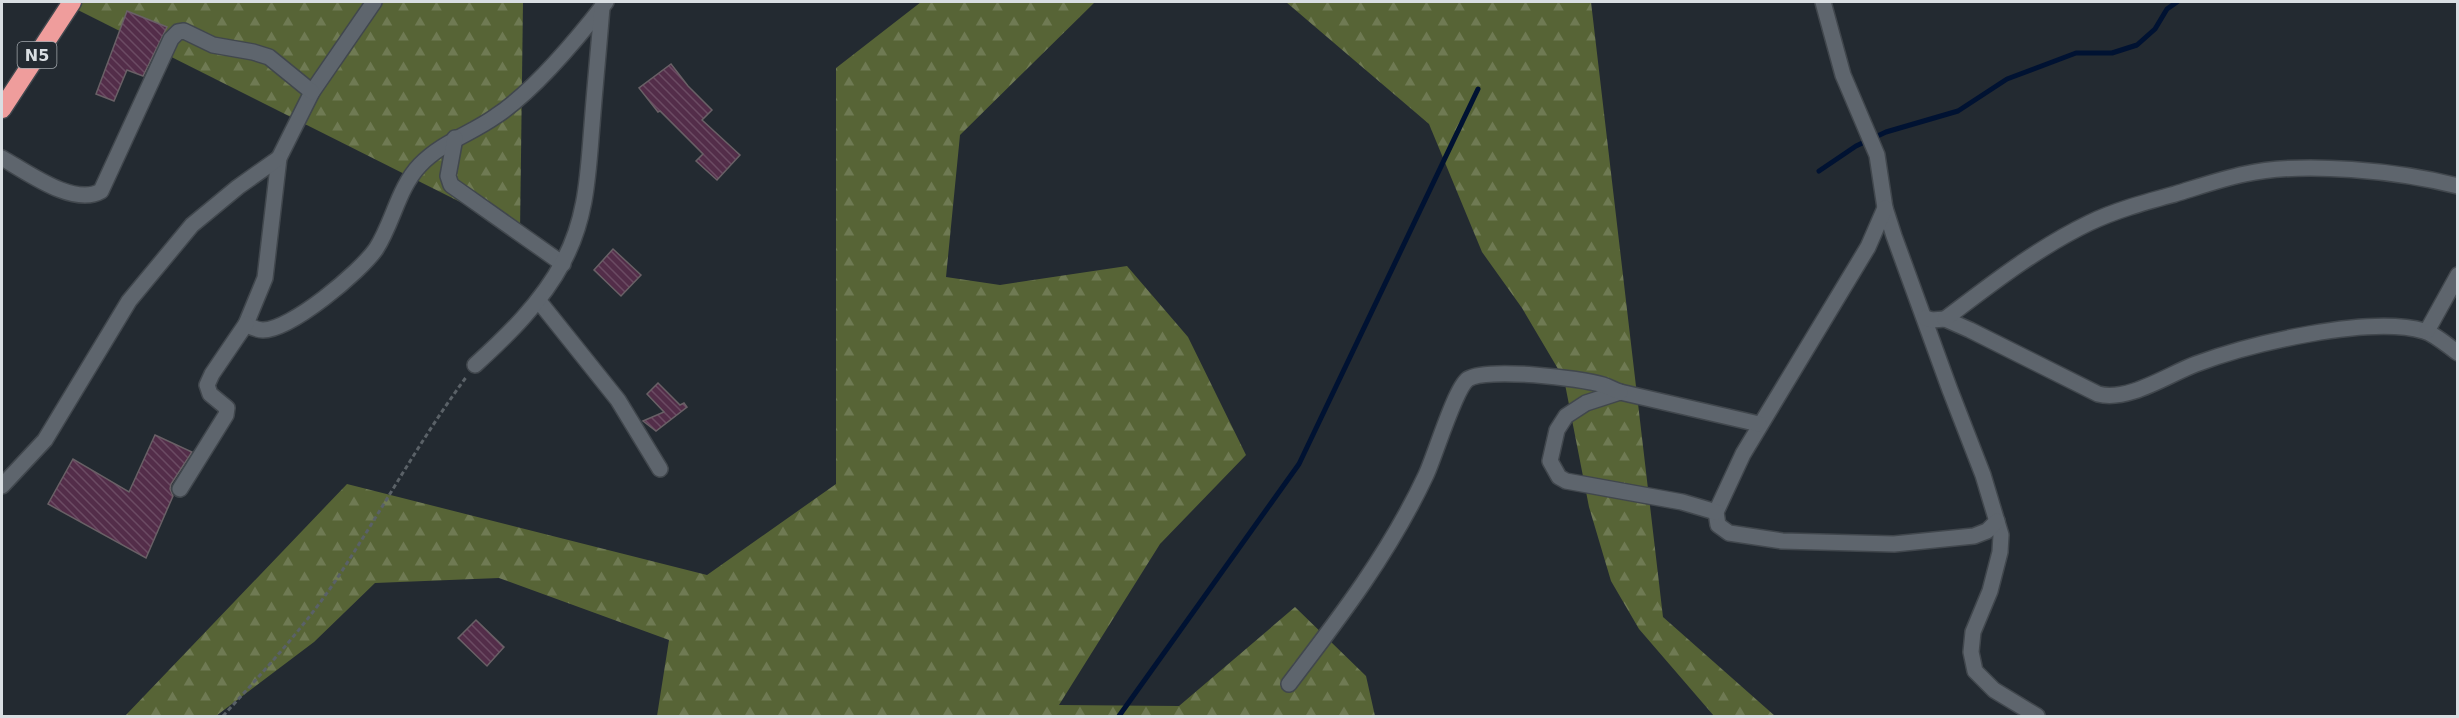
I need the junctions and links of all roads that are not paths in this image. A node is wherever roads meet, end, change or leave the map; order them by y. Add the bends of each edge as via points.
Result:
1 (72, 2) edge
2 (374, 2) edge
3 (1823, 2) edge
4 (604, 4) edge
5 (312, 92) junction
6 (2, 109) edge
7 (455, 138) junction
8 (2, 158) edge
9 (279, 158) junction
10 (2457, 186) edge
11 (1885, 208) junction
12 (562, 264) junction
13 (2457, 275) edge
14 (538, 300) junction
15 (1925, 318) junction
16 (1945, 319) junction
17 (246, 324) junction
18 (2427, 331) junction
19 (2457, 353) edge
20 (475, 365) road end
21 (1620, 392) junction
22 (1760, 424) junction
23 (660, 469) dead end
24 (2, 486) edge
25 (180, 489) dead end
26 (1716, 512) junction
27 (1997, 521) junction
28 (1289, 684) dead end
29 (2037, 717) edge

1 - 6 highway, N5
2 - 5 street
3 - 11 street via 1843,75 1877,155
4 - 7 street via 518,98 497,116
4 - 12 street via 589,174 582,216
5 - 8 street via 269,57 213,45 184,31 178,32 146,90 101,191 82,196 56,188
5 - 9 street
7 - 12 street via 448,176 451,186
7 - 17 street via 419,166 404,189 385,235 374,252 346,279 310,310 279,327 264,331
9 - 17 street via 266,278
9 - 24 street via 192,225 129,301 45,440
10 - 16 street via 2430,178 2354,171 2298,168 2246,173 2088,224 2024,262
11 - 15 street
11 - 22 street via 1856,267
12 - 14 street
13 - 18 street
14 - 20 street
14 - 23 street via 618,400
15 - 16 street
15 - 27 street
16 - 18 street via 2098,394 2115,397 2196,364 2294,337 2378,327
17 - 25 street via 207,385 210,394 228,408 226,415
18 - 19 street
21 - 22 street
21 - 26 street via 1566,416 1551,452 1559,477
21 - 28 street via 1602,384 1516,373 1468,379 1460,388 1436,456 1388,547
22 - 26 street
26 - 27 street via 1718,525 1729,533 1782,541 1894,544 1974,536
27 - 29 street via 2000,552 1973,632 1971,652 1975,671 1994,690

